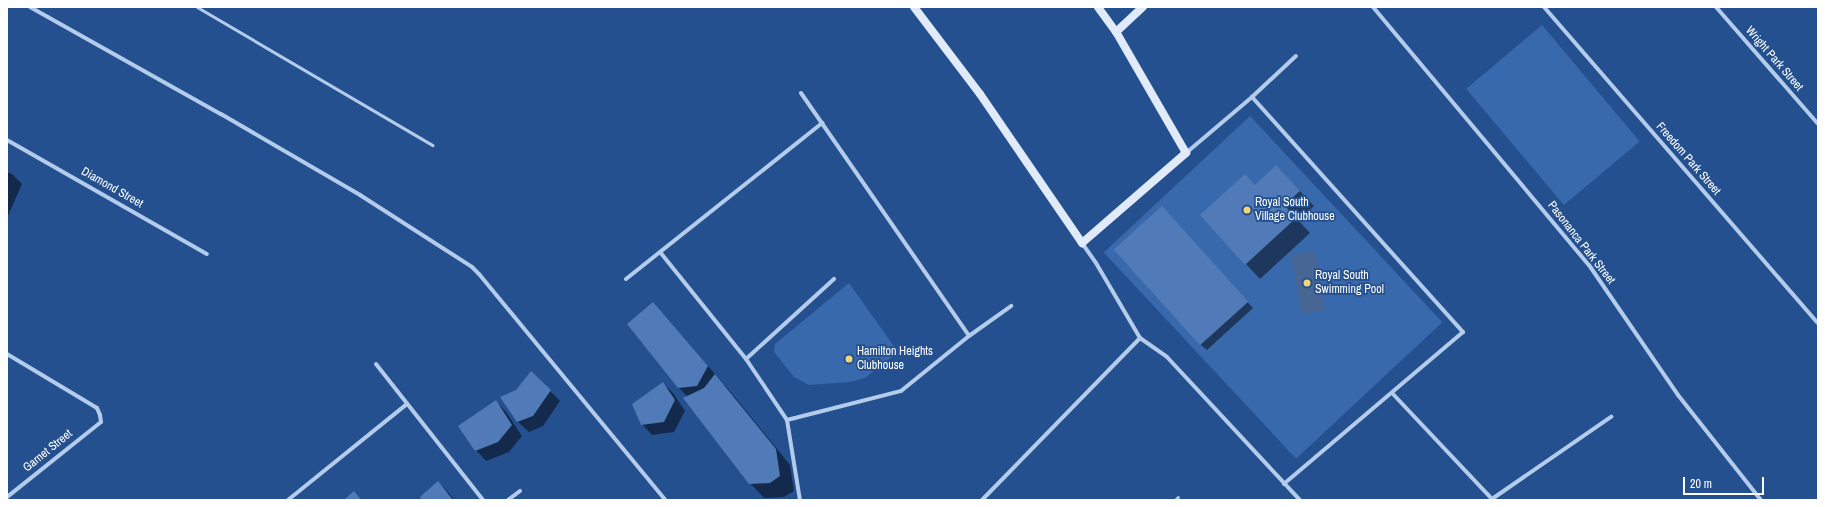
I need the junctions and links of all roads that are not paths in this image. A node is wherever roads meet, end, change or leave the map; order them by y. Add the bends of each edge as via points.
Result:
1 (30, 7) edge
2 (197, 7) edge
3 (914, 7) edge
4 (1098, 7) edge
5 (1143, 7) edge
6 (1373, 7) edge
7 (1544, 7) edge
8 (1716, 7) edge
9 (1116, 32) junction
10 (1296, 56) dead end
11 (801, 94) dead end
12 (1252, 96) junction
13 (822, 123) junction
14 (1818, 124) edge
15 (7, 140) edge
16 (432, 145) dead end
17 (1186, 153) junction
18 (1082, 244) junction
19 (660, 252) junction
20 (207, 254) dead end
21 (626, 279) dead end
22 (834, 279) dead end
23 (1010, 306) dead end
24 (1818, 323) edge
25 (969, 336) junction
26 (1140, 338) junction
27 (7, 354) edge
28 (746, 359) junction
29 (376, 364) dead end
30 (1392, 393) junction
31 (407, 404) junction
32 (1610, 417) dead end
33 (787, 420) junction
34 (1284, 484) junction
35 (520, 491) dead end
36 (7, 497) edge
37 (1178, 497) dead end
38 (1492, 499) edge
39 (288, 500) edge
40 (483, 500) edge
41 (508, 500) edge
42 (665, 500) edge
43 (800, 500) edge
44 (982, 500) edge
45 (1175, 500) edge
46 (1300, 500) edge
47 (1761, 500) edge

1 - 42 street via 221,114 346,188 472,268
2 - 16 lane
3 - 18 street via 980,94
4 - 9 street
5 - 9 street
6 - 47 street, Pasonanca Park Street via 1589,265 1678,394
7 - 24 street, Freedom Park Street
8 - 14 street, Wright Park Street
9 - 17 street
10 - 12 street
11 - 13 street
12 - 17 street
12 - 30 street via 1463,332
13 - 19 street
13 - 25 street
15 - 20 street, Diamond Street
17 - 18 street
18 - 26 street
19 - 21 street
19 - 28 street
22 - 28 street
23 - 25 street
25 - 33 street via 901,392
26 - 34 street via 1167,357
26 - 44 street
27 - 36 street, Garnet Street via 97,408 100,415 100,422
28 - 33 street
29 - 31 street
30 - 34 street
30 - 38 street
31 - 39 street
31 - 40 street
32 - 38 street
33 - 43 street
34 - 46 street
35 - 41 street
37 - 45 lane

